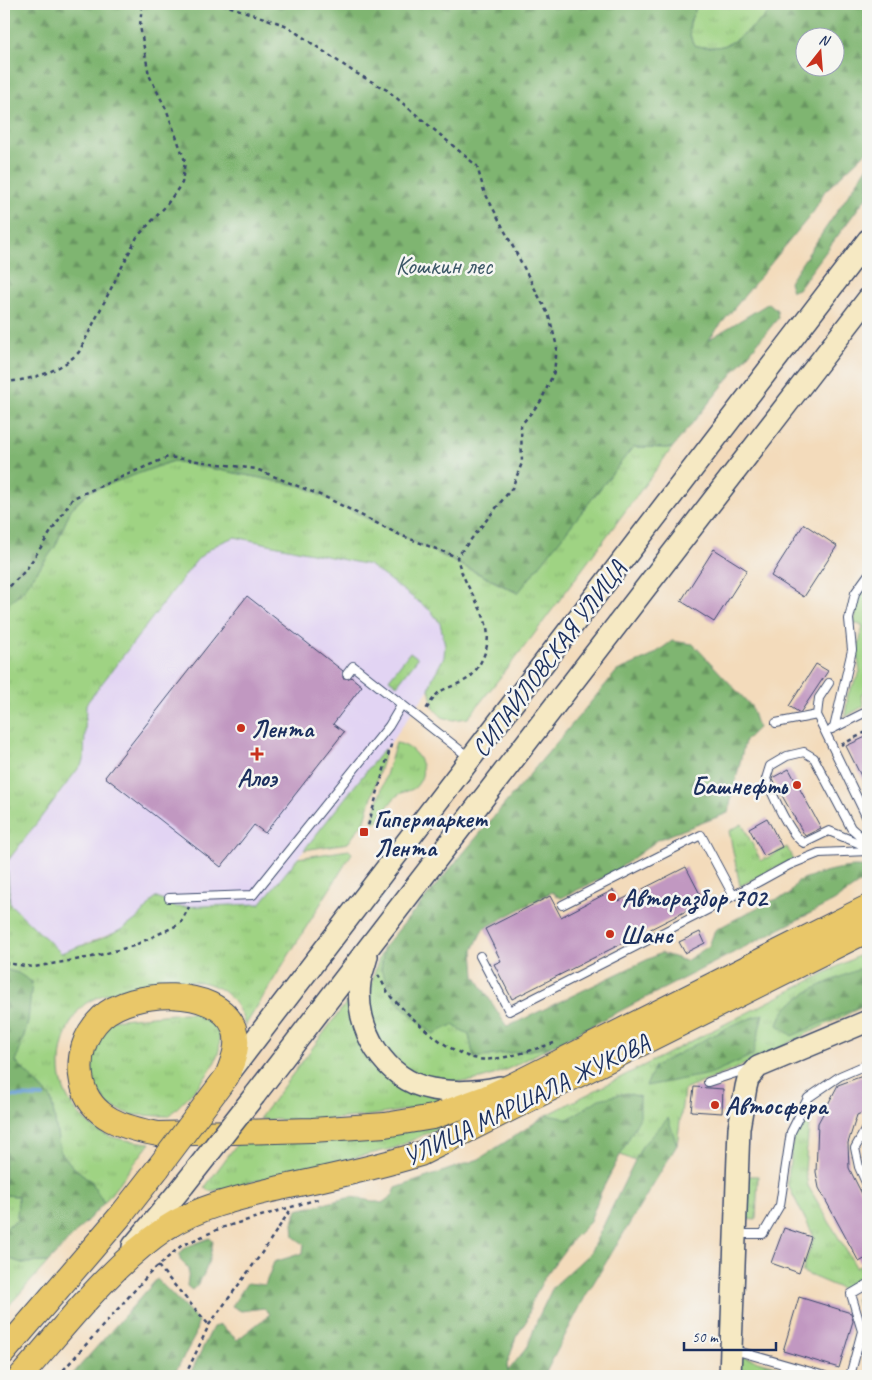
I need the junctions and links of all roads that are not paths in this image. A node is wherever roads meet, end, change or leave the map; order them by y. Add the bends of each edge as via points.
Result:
1 (868, 240) edge
2 (868, 299) edge
3 (868, 575) edge
4 (347, 674) dead end
5 (829, 683) dead end
6 (402, 704) junction
7 (868, 711) edge
8 (817, 715) junction
9 (776, 722) dead end
10 (834, 728) junction
11 (825, 732) junction
12 (471, 759) junction
13 (868, 820) edge
14 (868, 843) edge
15 (868, 847) edge
16 (868, 851) edge
17 (733, 895) junction
18 (169, 898) dead end
19 (562, 905) dead end
20 (868, 907) edge
21 (868, 930) edge
22 (370, 946) junction
23 (480, 956) dead end
24 (868, 1021) edge
25 (868, 1064) edge
26 (758, 1067) junction
27 (227, 1076) junction
28 (708, 1082) dead end
29 (515, 1084) junction
30 (868, 1125) edge
31 (868, 1187) edge
32 (734, 1234) junction
33 (868, 1284) edge
34 (101, 1285) junction
35 (730, 1350) junction
36 (4, 1352) edge
37 (21, 1376) edge
38 (730, 1376) edge
39 (825, 1376) edge
40 (850, 1376) edge

1 - 12 main road, СИПАЙЛОВСКАЯ УЛИЦА
2 - 22 main road, СИПАЙЛОВСКАЯ УЛИЦА
3 - 10 lane via 857,590 849,619 852,650
4 - 6 lane via 353,666
5 - 8 lane via 819,698
6 - 12 lane
6 - 18 lane via 389,726 253,895
7 - 10 lane
8 - 9 lane
8 - 11 lane
10 - 11 lane
11 - 13 lane
12 - 27 main road, СИПАЙЛОВСКАЯ УЛИЦА
14 - 15 lane via 851,828 814,758 804,752 787,756 770,766 766,779 800,841 804,843 829,831
16 - 17 lane via 819,853
17 - 19 lane via 701,835
17 - 23 lane via 509,1011
20 - 29 main road, УЛИЦА МАРШАЛА ЖУКОВА
21 - 34 main road, УЛИЦА МАРШАЛА ЖУКОВА via 420,1154 238,1198 188,1216 148,1242
22 - 29 main road via 360,982 362,1017 363,1026 380,1058 405,1080 431,1089 470,1091
22 - 34 main road, СИПАЙЛОВСКАЯ УЛИЦА, bridge via 184,1185
24 - 26 main road
25 - 32 lane via 840,1076 808,1098 791,1132 780,1205 764,1234
26 - 28 lane
26 - 32 main road via 748,1079 743,1099
27 - 29 main road, УЛИЦА МАРШАЛА ЖУКОВА via 237,1044 235,1029 217,1006 182,996 144,999 104,1015 90,1031 79,1069 84,1090 93,1107 112,1121 133,1130 158,1134 385,1125 433,1117
27 - 36 main road, УЛИЦА МАРШАЛА ЖУКОВА, bridge via 122,1214
30 - 31 lane via 855,1148
32 - 35 main road
33 - 40 lane via 851,1294 862,1331
34 - 37 main road
35 - 38 main road
35 - 39 lane

